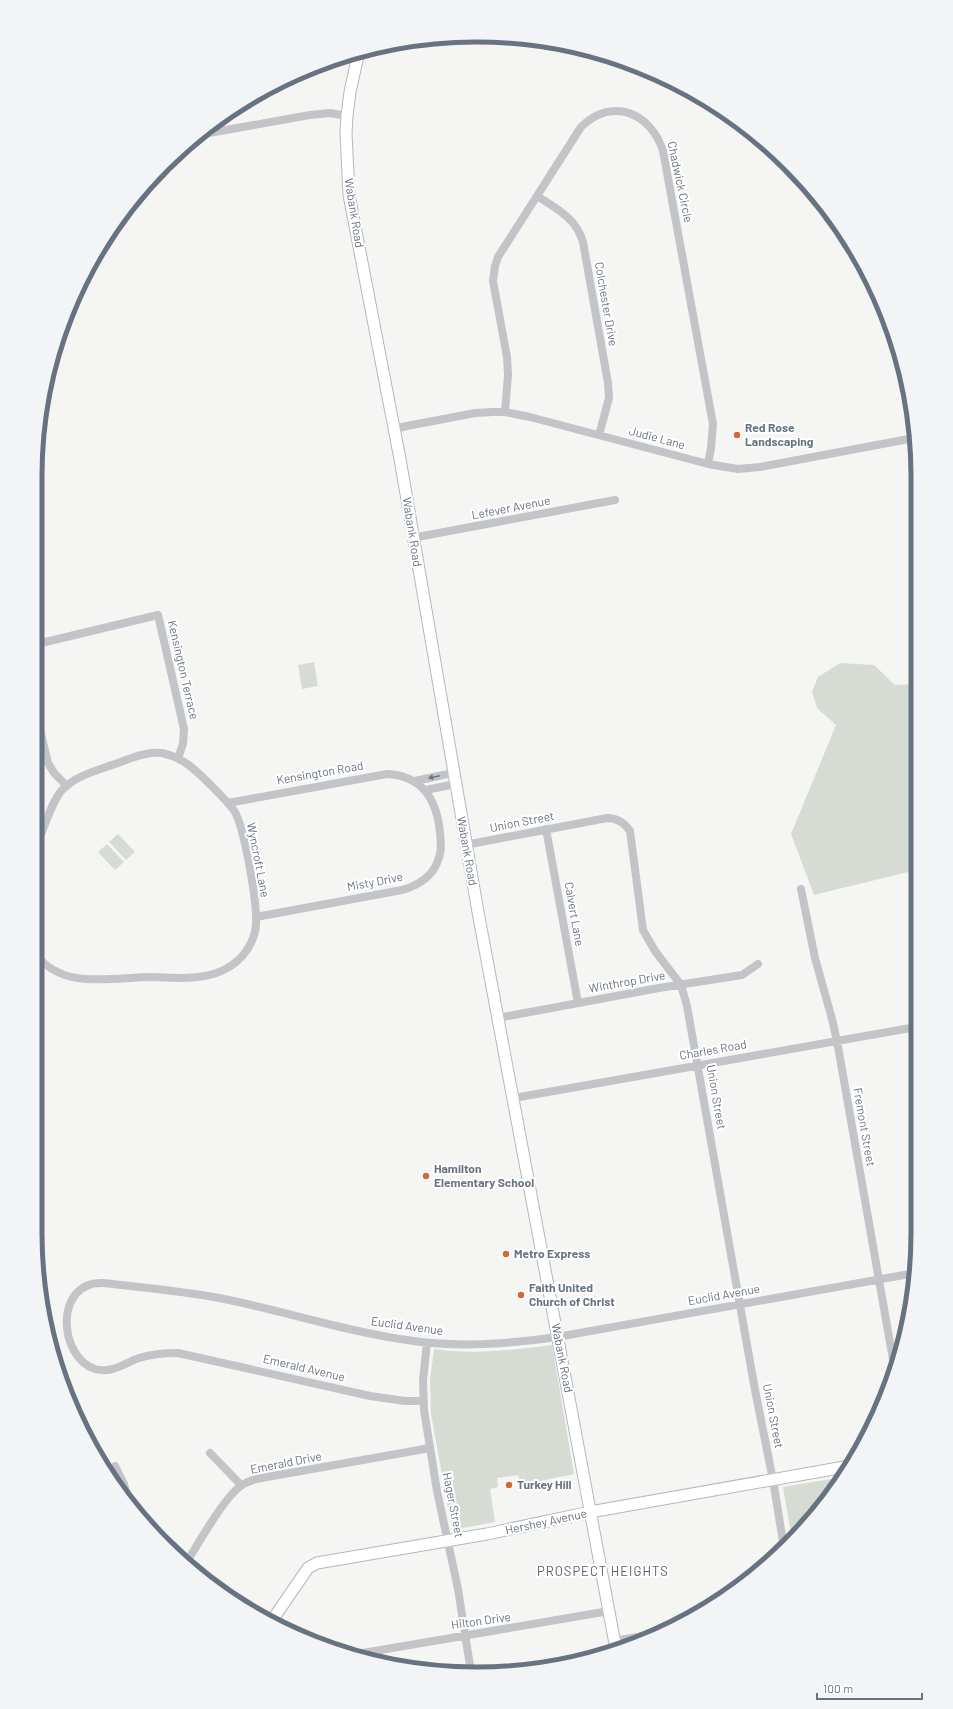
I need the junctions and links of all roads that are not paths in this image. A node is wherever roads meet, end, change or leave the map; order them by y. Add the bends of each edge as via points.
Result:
1 (358, 59) edge
2 (347, 116) junction
3 (211, 133) edge
4 (537, 196) junction
5 (505, 412) junction
6 (394, 429) junction
7 (599, 435) junction
8 (909, 439) edge
9 (708, 464) junction
10 (615, 500) dead end
11 (412, 538) junction
12 (42, 643) edge
13 (42, 738) edge
14 (178, 758) junction
15 (453, 773) junction
16 (415, 781) junction
17 (455, 784) junction
18 (67, 786) junction
19 (426, 790) junction
20 (228, 803) junction
21 (546, 829) junction
22 (42, 833) edge
23 (466, 845) junction
24 (801, 889) dead end
25 (256, 917) junction
26 (42, 960) edge
27 (758, 964) dead end
28 (681, 985) junction
29 (578, 1003) junction
30 (498, 1018) junction
31 (911, 1028) edge
32 (837, 1040) junction
33 (698, 1065) junction
34 (514, 1098) junction
35 (909, 1274) edge
36 (878, 1279) junction
37 (740, 1304) junction
38 (557, 1337) junction
39 (427, 1343) junction
40 (181, 1354) joint
41 (892, 1357) edge
42 (423, 1401) junction
43 (430, 1448) junction
44 (210, 1453) dead end
45 (115, 1466) dead end
46 (842, 1467) edge
47 (773, 1480) junction
48 (241, 1485) junction
49 (125, 1487) edge
50 (590, 1512) junction
51 (448, 1541) junction
52 (783, 1541) edge
53 (189, 1558) edge
54 (609, 1611) junction
55 (274, 1617) edge
56 (465, 1636) junction
57 (615, 1645) edge
58 (366, 1652) edge
59 (470, 1667) edge

1 - 2 street, Wabank Road
2 - 3 street via 330,113 310,115
2 - 6 street, Wabank Road via 349,195
4 - 5 street, Chadwick Circle via 498,257 493,275 508,369
4 - 7 street, Colchester Drive via 566,214 580,233 583,242 608,383 609,398
4 - 9 street, Chadwick Circle via 575,135 593,117 612,111 626,112 642,119 658,137 663,151 713,424
5 - 6 street, Judie Lane via 475,414
5 - 7 street, Judie Lane
6 - 11 street, Wabank Road
7 - 9 street, Judie Lane
8 - 9 street, Judie Lane via 760,467 738,468
10 - 11 street, Lefever Avenue
11 - 15 street, Wabank Road
12 - 14 street, Kensington Terrace via 158,615 184,729 183,744
13 - 18 street via 48,763
14 - 18 street, Wyncroft Lane via 159,753 138,756 80,777
14 - 20 street, Wyncroft Lane via 190,766
15 -> 16 street
15 - 17 street, Wabank Road
16 - 19 street, Kensington Road
16 - 20 street, Kensington Road via 394,774 377,775
17 - 19 street
17 - 23 street, Wabank Road
18 - 22 street, Wyncroft Lane via 56,800
19 - 25 street, Misty Drive via 435,806 442,849 430,875 420,883 402,890
20 - 25 street, Wyncroft Lane via 236,813 245,842
21 - 23 street, Union Street
21 - 28 street, Union Street via 607,818 617,819 627,826 631,836 641,922 655,951
21 - 29 street, Calvert Lane
23 - 30 street, Wabank Road
24 - 32 street, Fremont Street via 815,958
25 - 26 street, Wyncroft Lane via 253,940 244,954 230,967 215,974 175,978 80,979 52,969
27 - 28 street, Winthrop Drive via 742,975
28 - 29 street, Winthrop Drive
28 - 33 street, Union Street
29 - 30 street, Winthrop Drive
30 - 34 street, Wabank Road
31 - 32 street, Charles Road
32 - 33 street, Charles Road
32 - 36 street, Fremont Street
33 - 34 street, Charles Road
33 - 37 street, Union Street
34 - 38 street, Wabank Road
35 - 36 street, Euclid Avenue
36 - 37 street, Euclid Avenue
36 - 41 street, Fremont Street
37 - 38 street, Euclid Avenue
37 - 47 street, Union Street
38 - 39 street, Euclid Avenue via 484,1345
38 - 50 street, Wabank Road
39 - 40 street, Euclid Avenue via 387,1337 214,1297 103,1283 88,1285 80,1290 69,1304 68,1334 73,1349 79,1357 95,1368 110,1370 139,1358 167,1353
39 - 42 street, Hager Street
40 - 42 street, Emerald Avenue via 370,1396
42 - 43 street, Hager Street
43 - 48 street, Emerald Drive via 256,1479
43 - 51 street, Hager Street
44 - 48 street
45 - 49 street
46 - 47 street, Hershey Avenue
47 - 50 street, Hershey Avenue
47 - 52 street, Union Street
48 - 53 street, Emerald Drive
50 - 51 street, Hershey Avenue
50 - 54 street, Wabank Road
51 - 55 street, Hershey Avenue via 312,1564
51 - 56 street, Hager Street
54 - 56 street, Hilton Drive
54 - 57 street, Wabank Road
56 - 58 street, Hilton Drive
56 - 59 street, Hager Street

